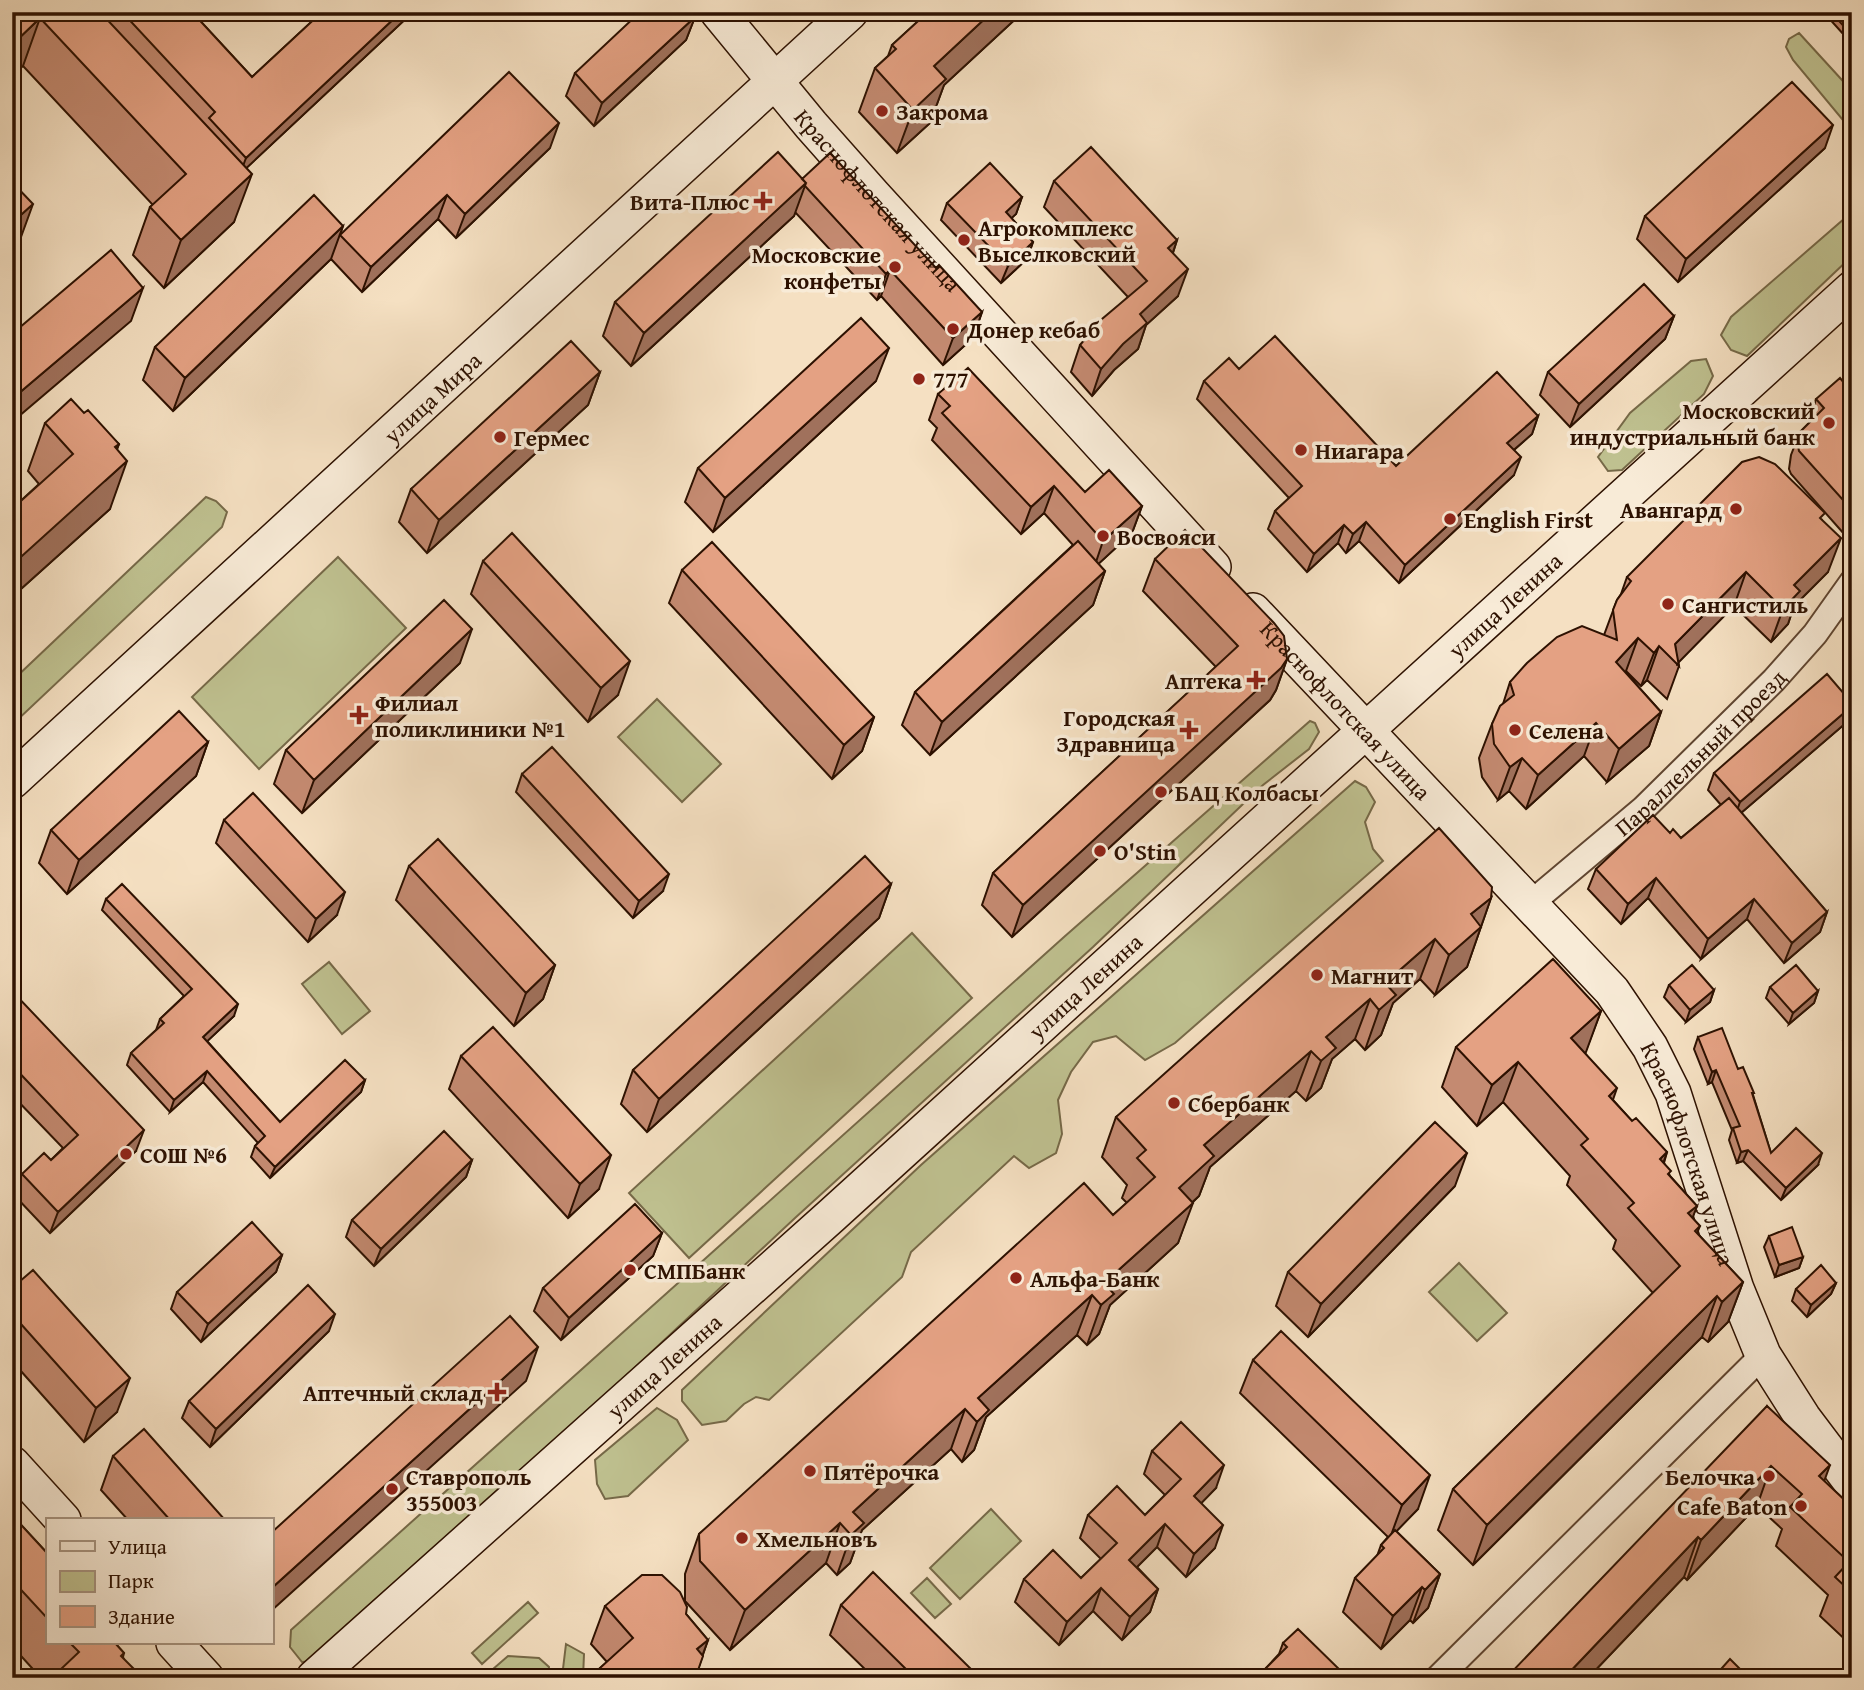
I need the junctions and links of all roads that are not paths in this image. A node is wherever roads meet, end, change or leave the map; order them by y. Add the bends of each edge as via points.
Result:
1 (718, 12) edge
2 (850, 12) edge
3 (775, 81) junction
4 (1852, 289) edge
5 (1852, 582) edge
6 (1366, 732) junction
7 (12, 780) edge
8 (1530, 904) junction
9 (1763, 1355) junction
10 (12, 1464) edge
11 (1852, 1483) edge
12 (61, 1518) edge
13 (175, 1644) edge
14 (206, 1678) edge
15 (314, 1678) edge
16 (1438, 1678) edge

1 - 3 main road, Краснофлотская улица
2 - 3 main road, улица Мира
3 - 6 main road, Краснофлотская улица via 1061,404
3 - 7 main road, улица Мира
4 - 6 main road, улица Ленина
5 - 8 street, Параллельный проезд via 1780,674 1643,809
6 - 8 main road, Краснофлотская улица
6 - 15 main road, улица Ленина
8 - 9 main road, Краснофлотская улица via 1612,991 1650,1047 1673,1093 1736,1289
9 - 11 main road, Краснофлотская улица via 1802,1418
9 - 16 street
10 - 12 main road
13 - 14 main road

